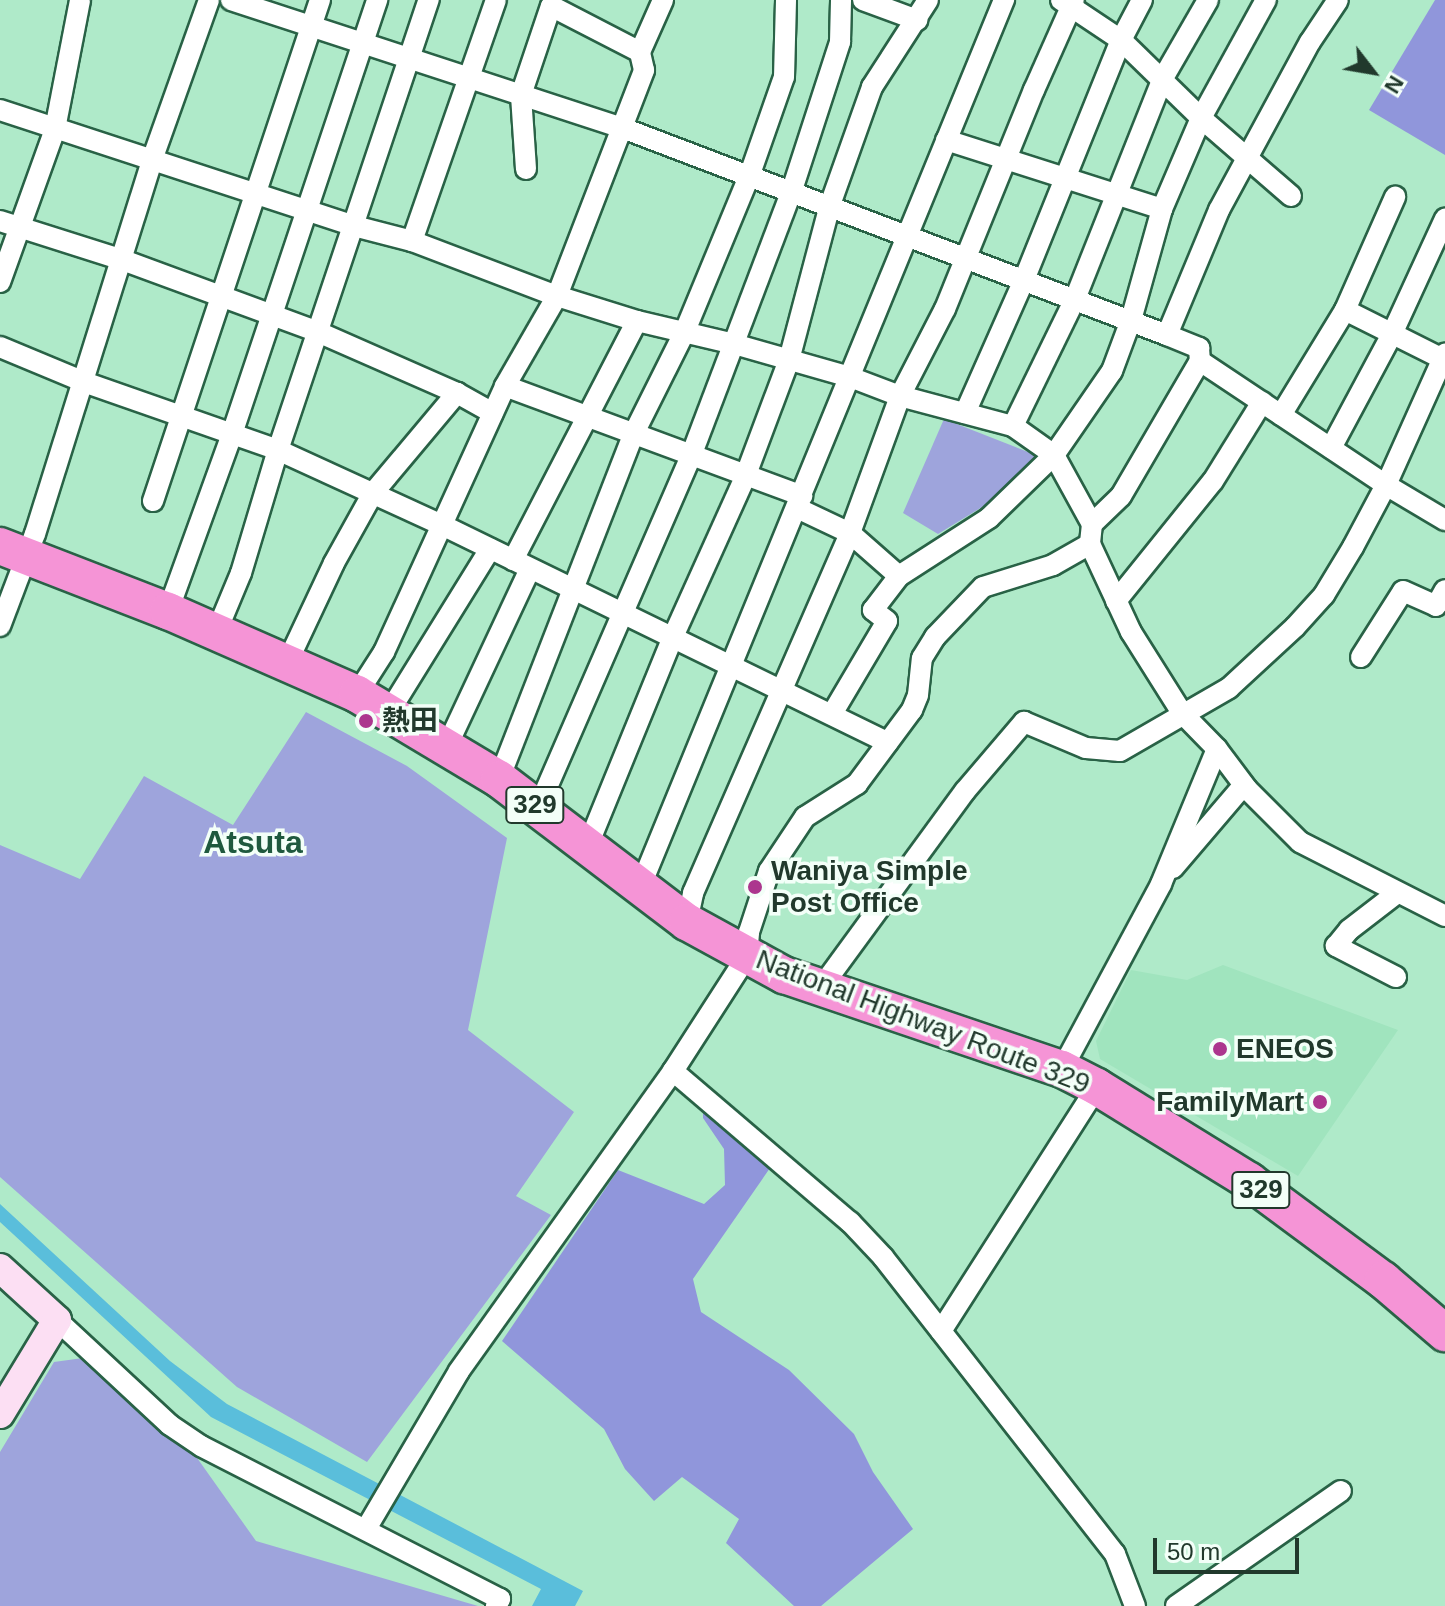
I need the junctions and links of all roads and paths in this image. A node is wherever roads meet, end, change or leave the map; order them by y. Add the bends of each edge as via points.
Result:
1 (80, 0) edge
2 (209, 0) edge
3 (231, 0) edge
4 (320, 0) edge
5 (377, 0) edge
6 (429, 0) edge
7 (496, 0) edge
8 (663, 0) edge
9 (786, 0) edge
10 (841, 0) edge
11 (863, 0) edge
12 (928, 0) edge
13 (1004, 0) edge
14 (1142, 0) edge
15 (1208, 0) edge
16 (1266, 0) edge
17 (1338, 0) edge
18 (1069, 2) edge
19 (917, 20) junction
20 (311, 27) junction
21 (1121, 40) junction
22 (362, 43) junction
23 (640, 52) junction
24 (407, 58) junction
25 (468, 78) junction
26 (1163, 78) junction
27 (521, 95) junction
28 (0, 110) edge
29 (1201, 118) junction
30 (620, 127) junction
31 (55, 129) junction
32 (946, 140) junction
33 (1247, 158) junction
34 (152, 160) junction
35 (1005, 160) junction
36 (526, 169) dead end
37 (750, 174) junction
38 (1064, 179) junction
39 (792, 190) junction
40 (257, 194) junction
41 (1117, 194) junction
42 (1291, 196) dead end
43 (1395, 197) dead end
44 (830, 205) junction
45 (1162, 209) junction
46 (307, 211) junction
47 (1445, 219) edge
48 (9, 224) edge
49 (354, 226) junction
50 (906, 235) junction
51 (412, 241) junction
52 (964, 257) junction
53 (120, 259) junction
54 (1024, 280) junction
55 (0, 282) edge
56 (222, 296) junction
57 (557, 296) junction
58 (1075, 299) junction
59 (1345, 310) junction
60 (272, 315) junction
61 (1131, 320) junction
62 (637, 321) junction
63 (685, 331) junction
64 (318, 332) junction
65 (1392, 334) junction
66 (1167, 335) junction
67 (734, 344) junction
68 (0, 347) edge
69 (1444, 358) edge
70 (789, 360) junction
71 (1200, 361) junction
72 (850, 377) junction
73 (84, 382) junction
74 (505, 386) junction
75 (457, 393) junction
76 (900, 396) junction
77 (1262, 402) junction
78 (493, 413) junction
79 (965, 413) junction
80 (1281, 415) junction
81 (181, 416) junction
82 (588, 417) junction
83 (1013, 426) junction
84 (232, 434) junction
85 (633, 435) junction
86 (1331, 448) junction
87 (278, 450) junction
88 (1054, 455) junction
89 (691, 456) junction
90 (745, 477) junction
91 (1386, 485) junction
92 (373, 493) junction
93 (153, 501) dead end
94 (799, 502) junction
95 (1445, 520) edge
96 (442, 525) junction
97 (850, 533) junction
98 (1091, 534) junction
99 (490, 549) junction
100 (14, 551) edge
101 (522, 565) junction
102 (899, 576) junction
103 (570, 589) junction
104 (1445, 590) edge
105 (1116, 601) junction
106 (168, 611) junction
107 (620, 613) junction
108 (0, 626) edge
109 (216, 633) junction
110 (672, 639) junction
111 (1361, 657) dead end
112 (287, 663) junction
113 (729, 667) junction
114 (781, 690) junction
115 (357, 694) junction
116 (389, 712) junction
117 (1182, 713) junction
118 (832, 714) junction
119 (888, 743) junction
120 (447, 746) junction
121 (1217, 749) junction
122 (499, 779) junction
123 (1244, 785) junction
124 (538, 808) junction
125 (588, 845) junction
126 (1161, 884) junction
127 (641, 885) junction
128 (1397, 893) junction
129 (1445, 916) edge
130 (687, 922) junction
131 (747, 956) junction
132 (1396, 977) dead end
133 (820, 989) junction
134 (1062, 1069) junction
135 (673, 1071) junction
136 (1097, 1087) junction
137 (0, 1268) edge
138 (57, 1320) junction
139 (941, 1331) junction
140 (1445, 1333) edge
141 (0, 1414) edge
142 (1341, 1491) dead end
143 (366, 1529) junction
144 (496, 1606) edge
145 (1135, 1606) edge
146 (1176, 1606) edge

1 - 31 street
2 - 34 street
3 - 20 street
4 - 20 street
5 - 22 street
6 - 24 street
7 - 25 street
8 - 23 street
9 - 37 street via 784,77
10 - 39 street via 840,42
11 - 19 street
12 - 19 street
13 - 32 street
14 - 21 street
15 - 26 street
16 - 29 street
17 - 33 street
18 - 21 street
18 - 35 street
19 - 44 street via 872,87
20 - 22 street
20 - 40 street
21 - 26 street
21 - 38 street
22 - 24 street
22 - 46 street
23 - 27 street via 551,6
23 - 30 street via 644,70
24 - 25 street
24 - 49 street
25 - 27 street
25 - 51 street
26 - 29 street
26 - 41 street
27 - 30 street
27 - 36 street
28 - 31 street
29 - 33 street
29 - 45 street
30 - 37 street
30 - 57 street
31 - 34 street
31 - 48 street
32 - 35 street
32 - 50 street
33 - 42 street
33 - 66 street via 1219,210
34 - 40 street
34 - 53 street
35 - 38 street
35 - 52 street
37 - 39 street
37 - 63 street
38 - 41 street
38 - 54 street
39 - 44 street
39 - 67 street
40 - 46 street
40 - 56 street
41 - 45 street
41 - 58 street
43 - 59 street
44 - 50 street
44 - 70 street
45 - 61 street
46 - 49 street
46 - 60 street
47 - 65 street
48 - 53 street
48 - 55 street
49 - 51 street
49 - 64 street
50 - 52 street
50 - 72 street
51 - 57 street
52 - 54 street
52 - 76 street via 945,309
53 - 56 street
53 - 73 street
54 - 58 street
54 - 79 street
56 - 60 street
56 - 81 street
57 - 62 street
57 - 74 street
58 - 61 street
58 - 83 street
59 - 65 street
59 - 80 street
60 - 64 street
60 - 84 street
61 - 66 street
61 - 88 street via 1112,371
62 - 63 street
62 - 82 street
63 - 67 street
63 - 85 street
64 - 75 street
64 - 87 street
65 - 69 street
65 - 86 street
66 - 71 street via 1199,348
67 - 70 street
67 - 89 street
68 - 73 street
69 - 91 street
70 - 72 street
70 - 90 street
71 - 77 street
71 - 98 street via 1121,496
72 - 76 street
72 - 94 street
73 - 81 street
73 - 100 street
74 - 78 street
74 - 82 street
75 - 78 street
75 - 92 street
76 - 79 street
76 - 97 street
77 - 80 street
77 - 105 street via 1213,481
78 - 96 street
79 - 83 street
80 - 86 street
81 - 84 street
81 - 93 street
82 - 85 street
82 - 101 street
83 - 88 street
84 - 87 street
84 - 106 street
85 - 89 street
85 - 103 street
86 - 91 street
87 - 92 street
87 - 109 street via 241,573
88 - 98 street
88 - 102 street via 989,518
89 - 90 street
89 - 107 street
90 - 94 street
90 - 110 street
91 - 95 street
91 - 117 street via 1324,595 1229,688
92 - 96 street
92 - 112 street
94 - 97 street
94 - 113 street
96 - 99 street
96 - 115 street via 384,652
97 - 102 street
97 - 114 street
98 - 105 street
98 - 119 street via 1053,565 983,587 922,658 912,710
99 - 101 street
99 - 116 street
100 - 106 highway, National Highway Route 329 / 329
100 - 108 street
101 - 103 street
101 - 120 street
102 - 118 street via 873,610 887,621
103 - 107 street
103 - 122 street
104 - 111 street via 1436,606 1403,591
105 - 117 street
106 - 109 highway, National Highway Route 329 / 329
107 - 110 street
107 - 124 street
109 - 112 highway, National Highway Route 329 / 329
110 - 113 street
110 - 125 street
112 - 115 highway, National Highway Route 329 / 329
113 - 114 street
113 - 127 street
114 - 118 street
114 - 130 street via 693,893
115 - 116 highway, National Highway Route 329 / 329
116 - 120 highway, National Highway Route 329 / 329
117 - 121 street
117 - 133 street via 1120,751 1086,748 1024,722 965,791
118 - 119 street
119 - 131 street via 857,784 805,817 769,871 749,932
120 - 122 highway, National Highway Route 329 / 329
121 - 123 street
121 - 126 street
122 - 124 highway, National Highway Route 329 / 329
123 - 126 street
123 - 128 street via 1300,842
124 - 125 highway, National Highway Route 329 / 329
125 - 127 highway, National Highway Route 329 / 329
126 - 134 street
127 - 130 highway, National Highway Route 329 / 329
128 - 129 street
128 - 132 street via 1336,946
130 - 131 highway, National Highway Route 329 / 329
131 - 133 highway, National Highway Route 329 / 329
131 - 135 street
133 - 134 highway, National Highway Route 329 / 329
134 - 136 highway, National Highway Route 329 / 329
135 - 139 street via 850,1222
135 - 143 street via 459,1371
136 - 139 street
136 - 140 highway, National Highway Route 329 / 329 via 1249,1181
137 - 138 street
138 - 141 street
138 - 143 street via 170,1425 201,1446
139 - 145 street via 1115,1554
142 - 146 street
143 - 144 street via 500,1599

